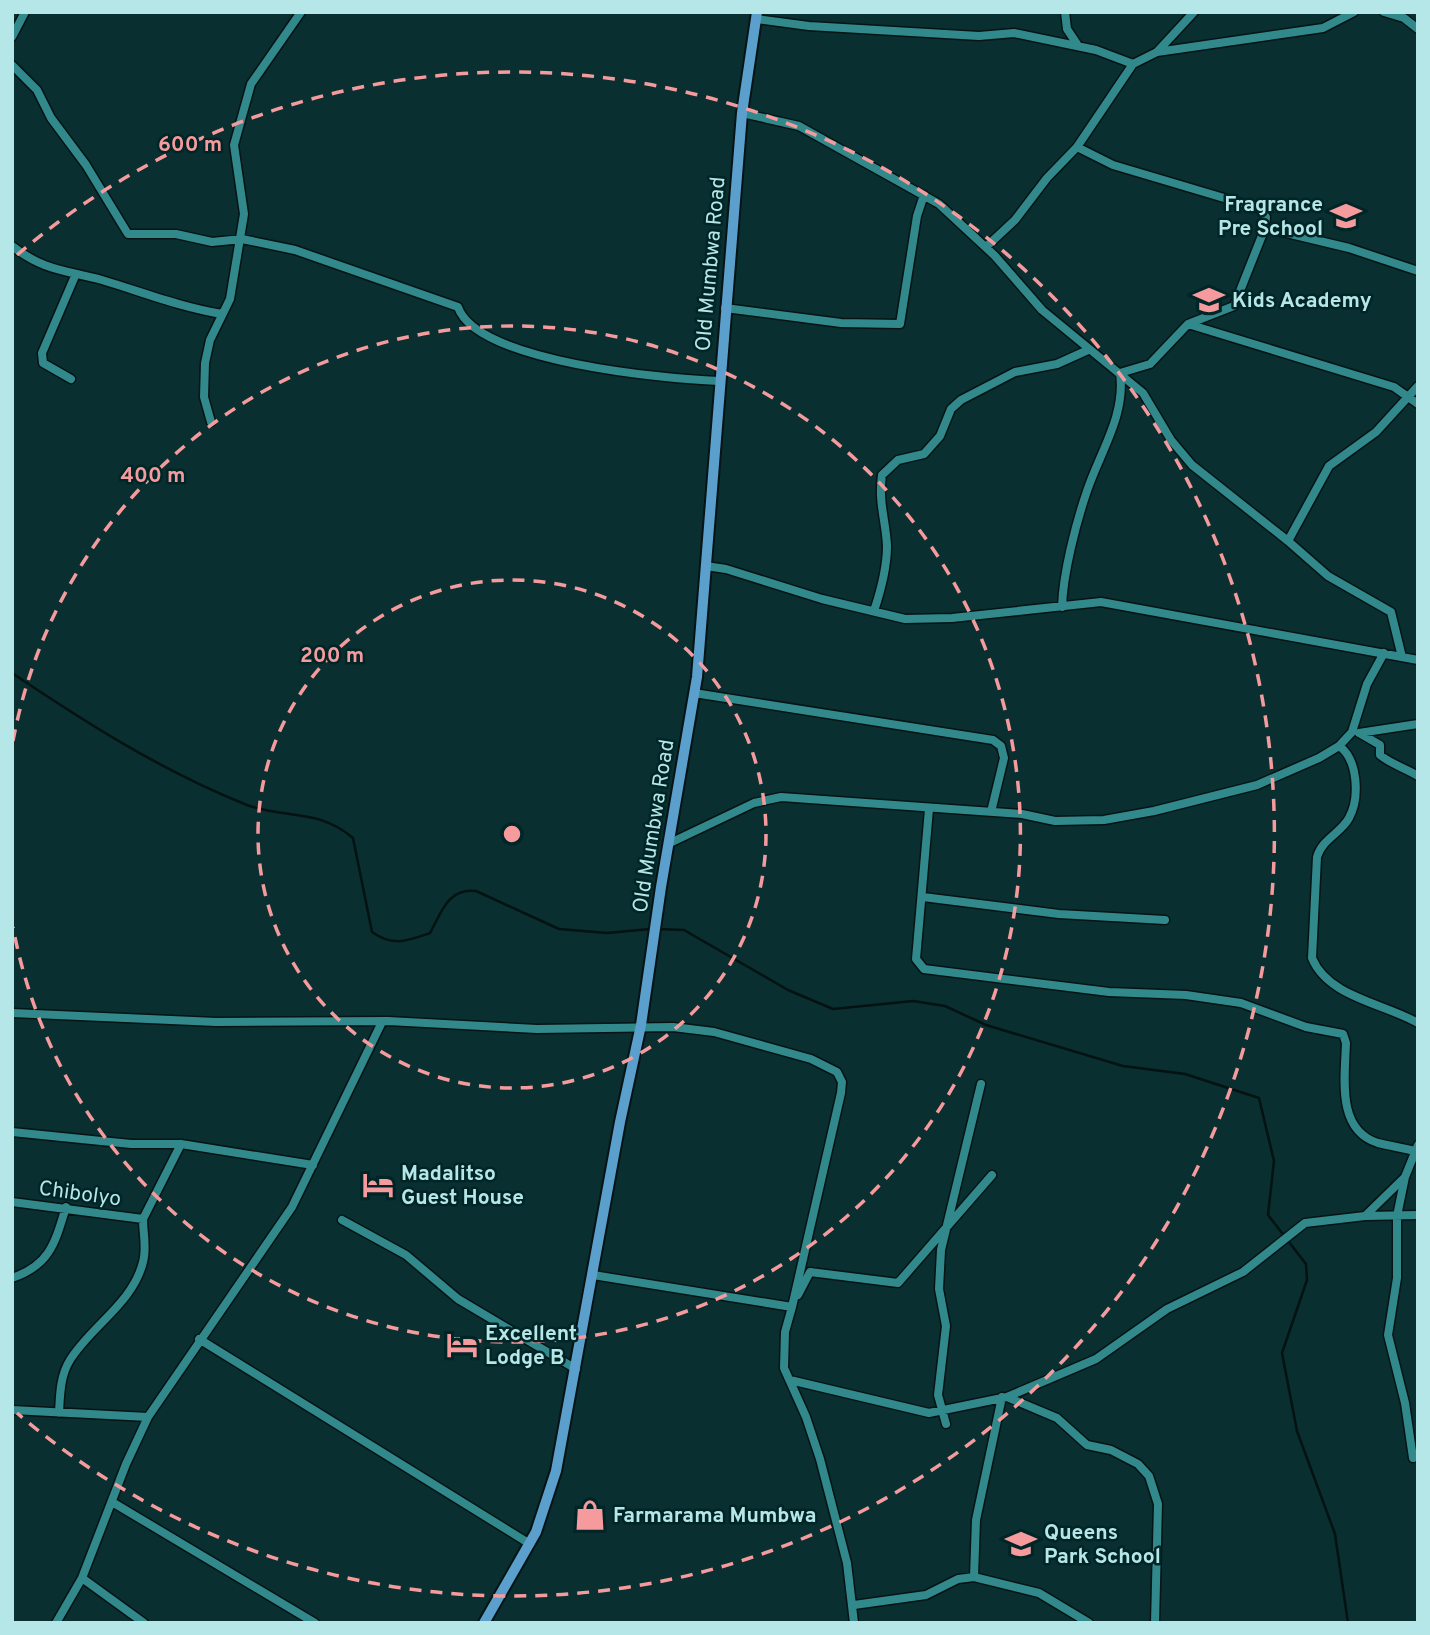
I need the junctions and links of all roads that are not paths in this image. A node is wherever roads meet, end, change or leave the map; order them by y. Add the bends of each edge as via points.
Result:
1 (25, 12) edge
2 (301, 12) edge
3 (1065, 12) edge
4 (1194, 12) edge
5 (1354, 12) edge
6 (1384, 12) edge
7 (756, 15) edge
8 (1418, 29) edge
9 (12, 37) edge
10 (1079, 45) junction
11 (1157, 52) junction
12 (1133, 64) junction
13 (12, 65) edge
14 (742, 113) junction
15 (1077, 147) junction
16 (924, 195) junction
17 (1265, 228) junction
18 (242, 239) junction
19 (12, 246) edge
20 (986, 247) junction
21 (1418, 271) edge
22 (75, 276) junction
23 (725, 308) junction
24 (222, 314) junction
25 (1188, 324) junction
26 (1088, 350) junction
27 (1120, 373) junction
28 (71, 379) dead end
29 (719, 381) junction
30 (1418, 386) edge
31 (1408, 395) junction
32 (1418, 404) edge
33 (211, 422) dead end
34 (1288, 541) junction
35 (706, 566) junction
36 (1062, 607) junction
37 (874, 611) junction
38 (1384, 653) junction
39 (1402, 657) junction
40 (1418, 660) edge
41 (694, 693) junction
42 (1418, 724) edge
43 (1357, 733) junction
44 (1339, 746) junction
45 (1418, 776) edge
46 (929, 809) junction
47 (991, 812) junction
48 (670, 843) junction
49 (923, 897) junction
50 (1165, 920) dead end
51 (12, 1013) edge
52 (382, 1022) junction
53 (1418, 1023) edge
54 (641, 1026) junction
55 (981, 1084) dead end
56 (12, 1132) edge
57 (181, 1144) junction
58 (1416, 1148) edge
59 (313, 1165) junction
60 (992, 1175) dead end
61 (1405, 1177) junction
62 (12, 1202) edge
63 (66, 1207) junction
64 (1418, 1215) edge
65 (1365, 1216) junction
66 (1397, 1216) junction
67 (143, 1219) junction
68 (342, 1220) dead end
69 (948, 1228) junction
70 (593, 1275) junction
71 (12, 1278) edge
72 (792, 1307) junction
73 (199, 1339) junction
74 (576, 1369) junction
75 (790, 1380) junction
76 (1005, 1397) junction
77 (12, 1410) edge
78 (59, 1412) junction
79 (941, 1412) junction
80 (148, 1417) junction
81 (946, 1424) dead end
82 (1413, 1458) dead end
83 (112, 1502) junction
84 (530, 1544) junction
85 (974, 1577) junction
86 (82, 1578) junction
87 (854, 1605) junction
88 (56, 1623) edge
89 (144, 1623) edge
90 (315, 1623) edge
91 (484, 1623) edge
92 (854, 1623) edge
93 (1089, 1623) edge
94 (1155, 1623) edge

1 - 9 street
2 - 18 street via 256,75 246,97 234,145 245,205
3 - 10 street via 1067,29
4 - 11 street
5 - 11 street via 1323,28
6 - 8 street
7 - 10 street via 809,26 979,36 1014,33
7 - 14 main road, Old Mumbwa Road
10 - 12 street
11 - 12 street
12 - 15 street
13 - 18 street via 37,90 128,234 176,234 212,242
14 - 16 street via 799,126
14 - 23 main road, Old Mumbwa Road
15 - 17 street via 1113,165 1261,209
15 - 20 street
16 - 20 street
16 - 23 street via 900,324 841,323
17 - 21 street
17 - 25 street via 1234,306
18 - 24 street via 230,299
18 - 29 street via 295,250 457,307 471,328 533,355 633,375
19 - 22 street via 45,268
20 - 26 street via 1029,298
22 - 24 street
22 - 28 street via 42,354 43,363
23 - 29 main road, Old Mumbwa Road
24 - 33 street via 205,363 204,397
25 - 27 street via 1150,364
25 - 31 street via 1356,374
26 - 27 street
26 - 37 street via 1057,364 1015,373 961,400 924,454 898,460 882,475 881,513 887,545 883,584
27 - 34 street via 1151,402 1171,440 1192,465
27 - 36 street via 1122,388 1112,435 1080,513
29 - 35 main road, Old Mumbwa Road
30 - 31 street
31 - 32 street
31 - 34 street via 1376,432 1329,466
34 - 39 street via 1328,576 1391,612
35 - 37 street
35 - 41 main road, Old Mumbwa Road
36 - 37 street via 905,619
36 - 38 street via 1101,603
38 - 39 street
38 - 43 street via 1367,684
39 - 40 street
41 - 47 street via 993,740 1001,746 1004,758
41 - 48 main road, Old Mumbwa Road
42 - 43 street
43 - 44 street
43 - 45 street via 1380,745 1380,755 1389,763
44 - 47 street via 1257,785 1128,817 1055,821
44 - 53 street via 1354,767 1353,803 1350,817 1323,844 1317,857 1312,958 1332,985
46 - 47 street
46 - 48 street via 820,798 766,798
46 - 49 street
48 - 54 main road, Old Mumbwa Road
49 - 50 street via 1059,914
49 - 58 street via 916,959 931,971 1241,1003 1306,1027 1343,1034 1345,1105 1352,1121 1370,1139
51 - 52 street via 216,1022
52 - 54 street via 537,1028
52 - 59 street
54 - 70 main road, Old Mumbwa Road
54 - 72 street via 714,1032 799,1055 837,1072 841,1093
55 - 69 street
56 - 57 street via 131,1144
57 - 59 street
57 - 67 street, Chibolyo
58 - 61 street
59 - 73 street via 292,1207
60 - 69 street
61 - 65 street
61 - 66 street
62 - 63 street, Chibolyo
63 - 67 street, Chibolyo
63 - 71 street via 47,1256 36,1269
64 - 66 street
65 - 66 street
65 - 76 street via 1298,1226 1243,1272 1167,1309 1096,1359
66 - 82 street via 1397,1278 1388,1335
67 - 78 street via 145,1251 139,1275 70,1360 62,1379
68 - 74 street via 406,1255 458,1299
69 - 72 street via 898,1283 810,1272
69 - 79 street via 941,1250 939,1289 946,1326 938,1395
70 - 72 street
70 - 74 main road, Old Mumbwa Road
72 - 75 street via 782,1352
73 - 80 street
73 - 84 street
74 - 84 main road, Old Mumbwa Road via 556,1471
75 - 79 street via 907,1410
75 - 87 street via 820,1459
76 - 79 street
76 - 85 street via 976,1520
76 - 94 street via 1057,1418 1078,1440 1125,1457 1149,1476 1158,1504
77 - 78 street
78 - 80 street
79 - 81 street
80 - 83 street
83 - 86 street
83 - 90 street
84 - 91 main road, Old Mumbwa Road
85 - 87 street via 958,1579 926,1595
85 - 93 street via 1038,1593
86 - 88 street
86 - 89 street
87 - 92 street

